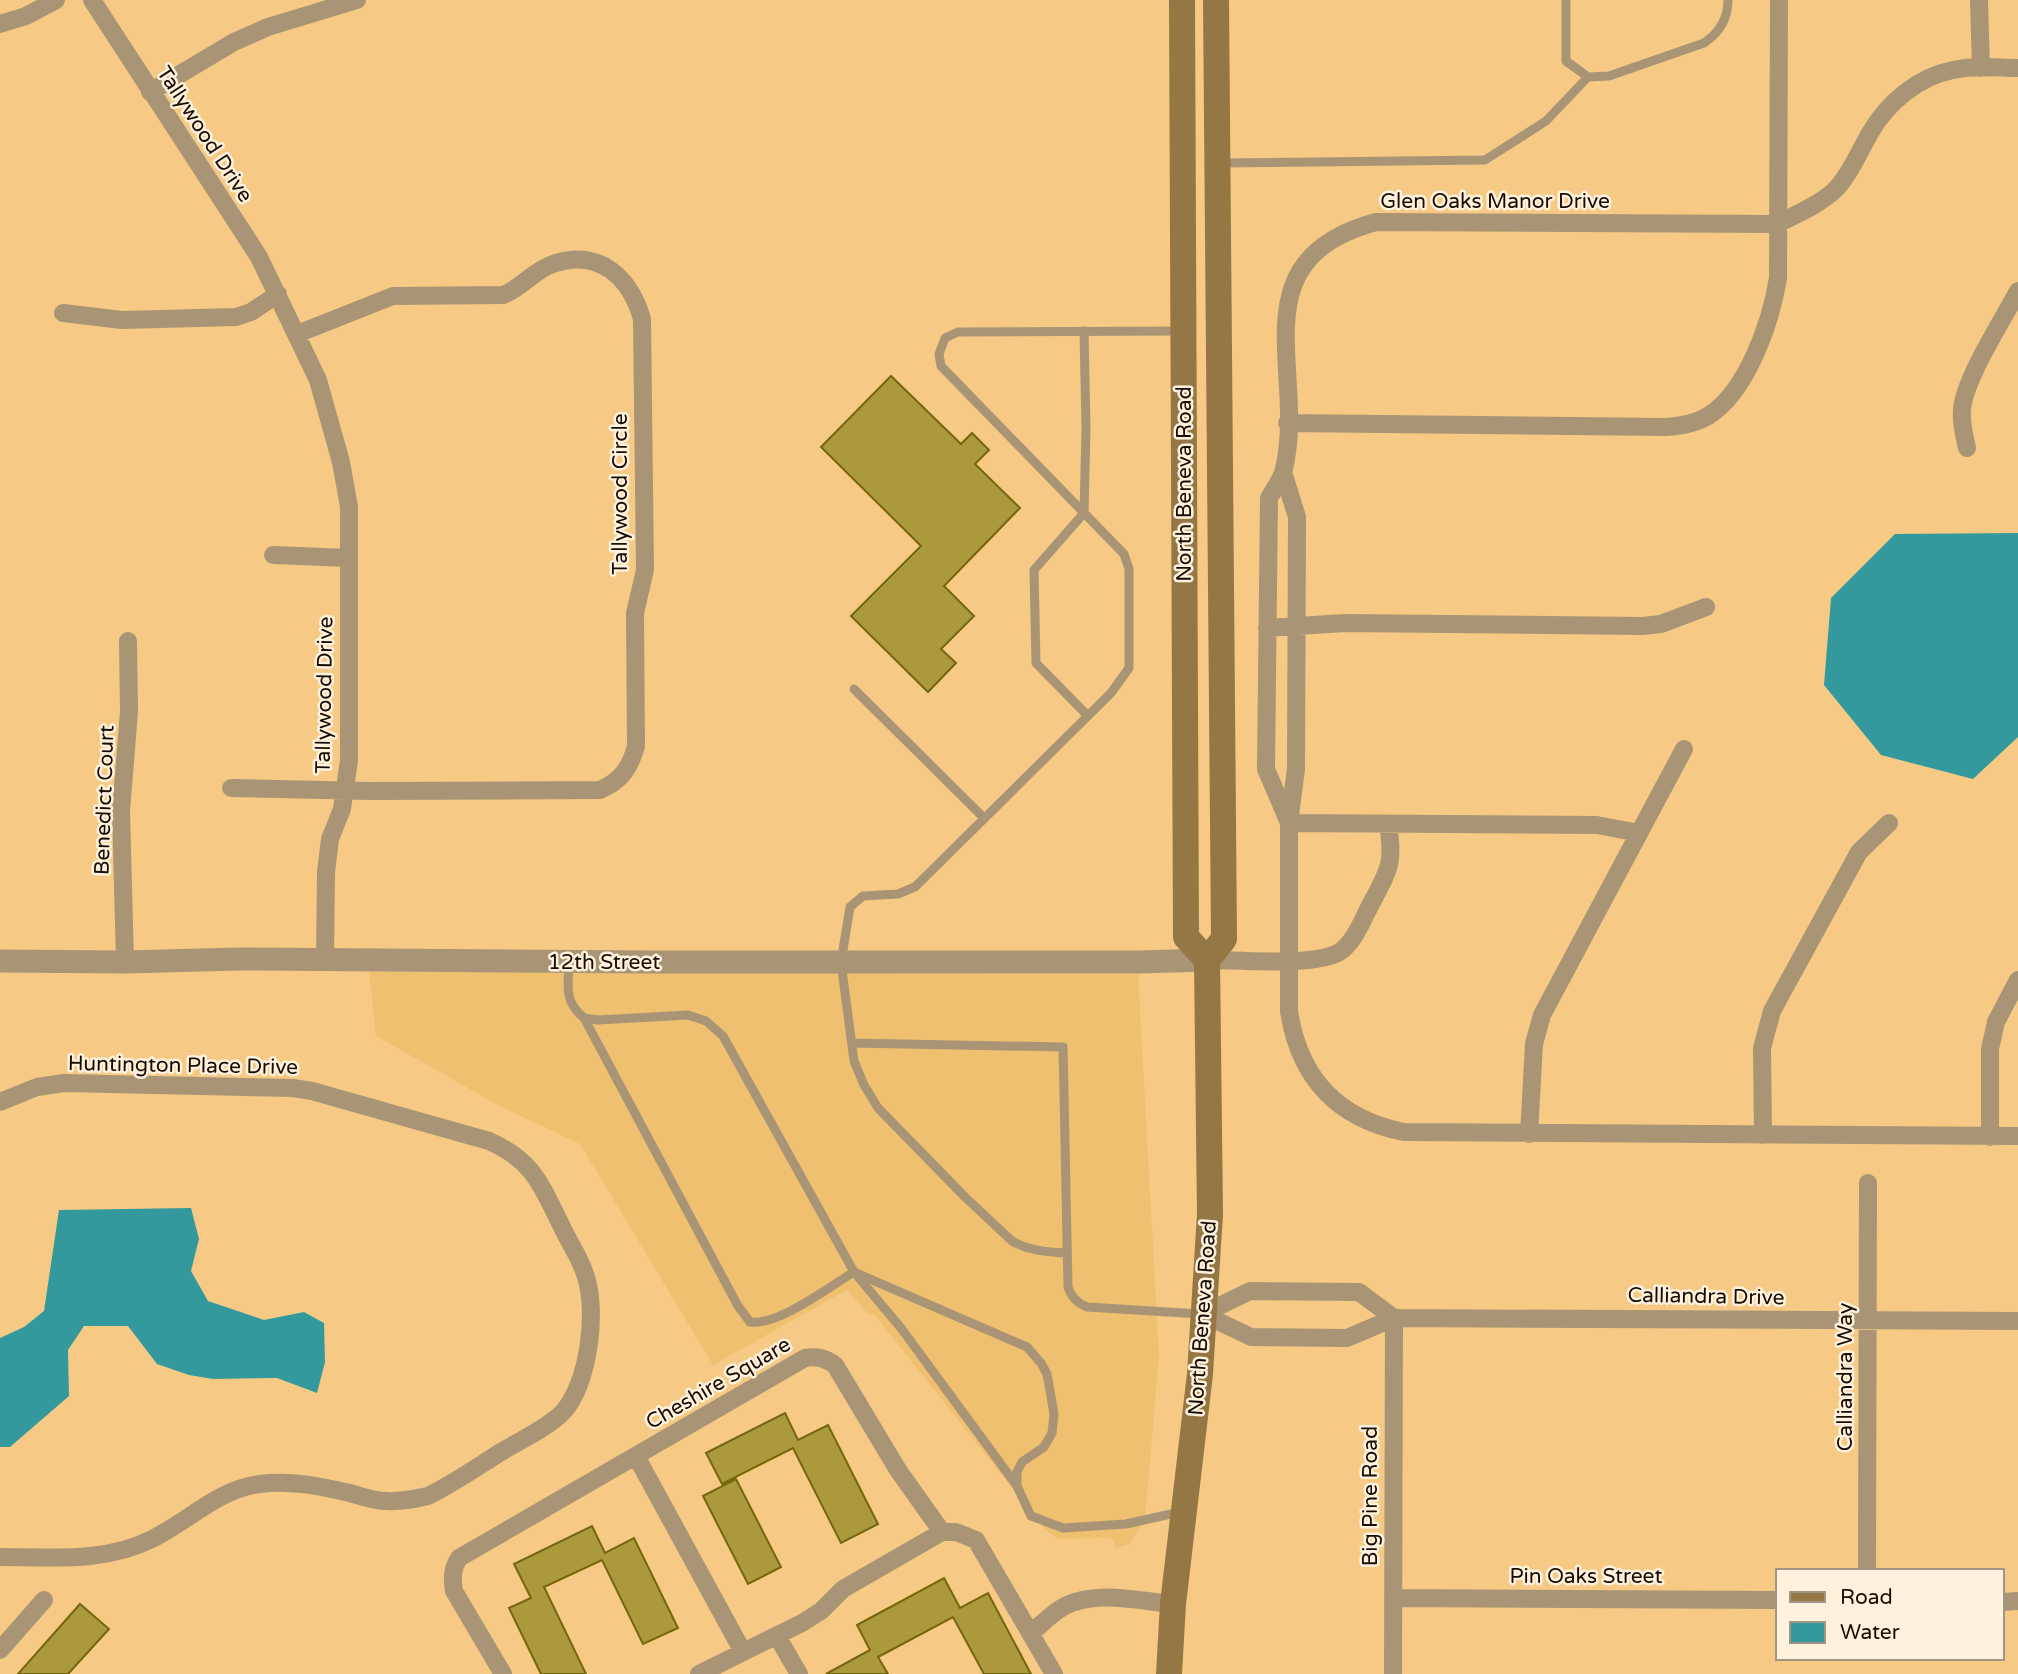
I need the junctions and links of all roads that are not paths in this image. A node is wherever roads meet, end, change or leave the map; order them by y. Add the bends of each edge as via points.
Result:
1 (57, 0) edge
2 (92, 0) edge
3 (357, 0) edge
4 (1182, 0) edge
5 (1216, 0) edge
6 (1566, 0) edge
7 (1728, 0) edge
8 (1779, 0) edge
9 (1979, 0) edge
10 (0, 24) edge
11 (1981, 68) junction
12 (2018, 68) edge
13 (1588, 77) junction
14 (150, 92) junction
15 (1217, 163) junction
16 (1777, 224) junction
17 (2018, 291) edge
18 (278, 294) junction
19 (63, 313) dead end
20 (1084, 331) junction
21 (1183, 331) junction
22 (297, 334) junction
23 (1287, 423) junction
24 (1967, 448) dead end
25 (1283, 472) junction
26 (1084, 513) junction
27 (273, 555) dead end
28 (349, 558) junction
29 (1706, 607) dead end
30 (1268, 628) junction
31 (1297, 628) junction
32 (128, 641) dead end
33 (854, 689) dead end
34 (1088, 716) junction
35 (1685, 749) dead end
36 (231, 788) dead end
37 (345, 790) junction
38 (984, 818) junction
39 (1889, 822) dead end
40 (1289, 823) junction
41 (1388, 824) junction
42 (1639, 832) junction
43 (325, 960) junction
44 (1207, 960) junction
45 (0, 961) edge
46 (1289, 961) junction
47 (125, 962) junction
48 (569, 962) junction
49 (841, 962) junction
50 (2018, 980) edge
51 (584, 1018) junction
52 (852, 1043) junction
53 (0, 1102) edge
54 (1529, 1133) junction
55 (1763, 1135) junction
56 (2018, 1136) edge
57 (1990, 1137) junction
58 (1868, 1183) dead end
59 (1067, 1253) junction
60 (854, 1272) junction
61 (1203, 1314) junction
62 (1394, 1318) junction
63 (1868, 1321) junction
64 (2018, 1321) edge
65 (636, 1456) junction
66 (1017, 1486) junction
67 (1184, 1511) junction
68 (942, 1532) junction
69 (0, 1557) edge
70 (1867, 1569) edge
71 (1393, 1598) junction
72 (44, 1600) dead end
73 (1776, 1600) edge
74 (1172, 1604) junction
75 (1031, 1633) junction
76 (777, 1636) junction
77 (0, 1650) edge
78 (743, 1652) junction
79 (503, 1674) edge
80 (699, 1674) edge
81 (799, 1674) edge
82 (1054, 1674) edge
83 (1169, 1674) edge
84 (1393, 1674) edge

1 - 10 street
2 - 14 street, Tallywood Drive
3 - 14 street via 234,42
4 - 21 main road, North Beneva Road
5 - 15 main road, North Beneva Road
6 - 13 lane via 1566,61
7 - 13 lane via 1723,23 1704,43 1609,76
8 - 16 street
9 - 11 street
11 - 12 street, Glen Oaks Manor Drive
11 - 16 street, Glen Oaks Manor Drive via 1955,69 1931,77 1895,100 1836,188
13 - 15 lane via 1546,121 1485,160
14 - 18 street, Tallywood Drive via 259,257
15 - 44 main road, North Beneva Road via 1224,939
16 - 23 street via 1778,278 1764,336 1732,394 1698,421 1666,427
16 - 23 street, Glen Oaks Manor Drive via 1376,222 1349,229 1312,254 1292,288 1286,313
17 - 24 street via 1968,387 1962,407
18 - 19 street via 236,317 122,320
18 - 22 street, Tallywood Drive
20 - 21 lane
20 - 26 lane
20 - 26 lane via 958,332 945,338 939,354 941,366
21 - 44 main road, North Beneva Road via 1186,937
22 - 28 street, Tallywood Drive via 318,380 341,463 349,507
22 - 37 street, Tallywood Circle via 393,296 503,295 540,270 570,260 607,266 625,281 642,318 645,570 635,613 636,746 626,772 600,790
23 - 25 street, Glen Oaks Manor Drive
25 - 30 street, Glen Oaks Manor Drive via 1269,498
25 - 31 street, Glen Oaks Manor Drive via 1297,517
26 - 34 lane via 1124,554 1129,569 1129,667
26 - 34 lane via 1034,569 1036,663
27 - 28 street
28 - 37 street, Tallywood Drive
29 - 31 street via 1643,626 1345,623
30 - 31 street
30 - 40 street, Glen Oaks Manor Drive via 1266,769
31 - 40 street, Glen Oaks Manor Drive via 1296,769
32 - 47 street, Benedict Court via 130,712 121,811
33 - 38 lane
34 - 38 lane
35 - 42 street
36 - 37 street, Tallywood Drive
37 - 43 street, Tallywood Drive via 330,839 326,872
38 - 49 lane via 915,887 898,894 863,896 849,907
39 - 55 street via 1859,852 1772,1011 1762,1048
40 - 41 street
40 - 46 street, Glen Oaks Manor Drive
41 - 42 street via 1597,825
41 - 46 street via 1389,871 1353,937 1332,956
42 - 54 street via 1542,1015 1534,1044
43 - 47 street, 12th Street
43 - 48 street, 12th Street
44 - 46 street
44 - 49 street, 12th Street
44 - 61 main road, North Beneva Road via 1210,1214
45 - 47 street, 12th Street
46 - 54 street, Glen Oaks Manor Drive via 1289,1011 1299,1051 1320,1087 1336,1102 1358,1117 1404,1132
48 - 49 street, 12th Street
48 - 51 lane via 570,1002
49 - 52 lane
50 - 57 street via 1996,1022 1990,1049
51 - 60 lane via 688,1016 706,1021 723,1036
51 - 60 lane via 750,1322 760,1324 783,1314
52 - 59 lane via 854,1061 871,1098 965,1197 1020,1246
52 - 59 lane via 1063,1046
53 - 69 street, Huntington Place Drive via 37,1087 64,1083 293,1088 489,1141 510,1150 538,1178 585,1273 592,1319 584,1367 561,1414 428,1496 383,1502 316,1485 257,1484 225,1493 153,1539 128,1549 101,1556
54 - 55 street, Glen Oaks Manor Drive
55 - 57 street, Glen Oaks Manor Drive
56 - 57 street, Glen Oaks Manor Drive
58 - 63 street, Calliandra Way
59 - 61 lane via 1068,1287 1073,1298 1087,1307
60 - 66 lane
60 - 66 lane via 1027,1347 1041,1363 1054,1415 1052,1433 1044,1447 1022,1462
61 - 62 street, Calliandra Drive via 1251,1337 1347,1338
61 - 62 street via 1250,1291 1359,1292
61 - 67 main road, North Beneva Road
62 - 63 street, Calliandra Drive
62 - 71 street, Big Pine Road
63 - 64 street, Calliandra Drive
63 - 70 street, Calliandra Way
65 - 68 street, Cheshire Square via 805,1358 816,1356 835,1365 898,1470
65 - 78 street, Cheshire Square
65 - 79 street, Cheshire Square via 459,1558 452,1576 454,1591
66 - 67 lane via 1031,1516 1063,1528 1126,1524
67 - 74 main road, North Beneva Road
68 - 75 street via 976,1540
68 - 76 street via 843,1589 821,1611
71 - 73 street, Pin Oaks Street
71 - 84 street, Big Pine Road
72 - 77 street
74 - 75 street via 1098,1597 1081,1600 1063,1607
74 - 83 main road, North Beneva Road
75 - 82 street
76 - 78 street
76 - 81 street
78 - 80 street

